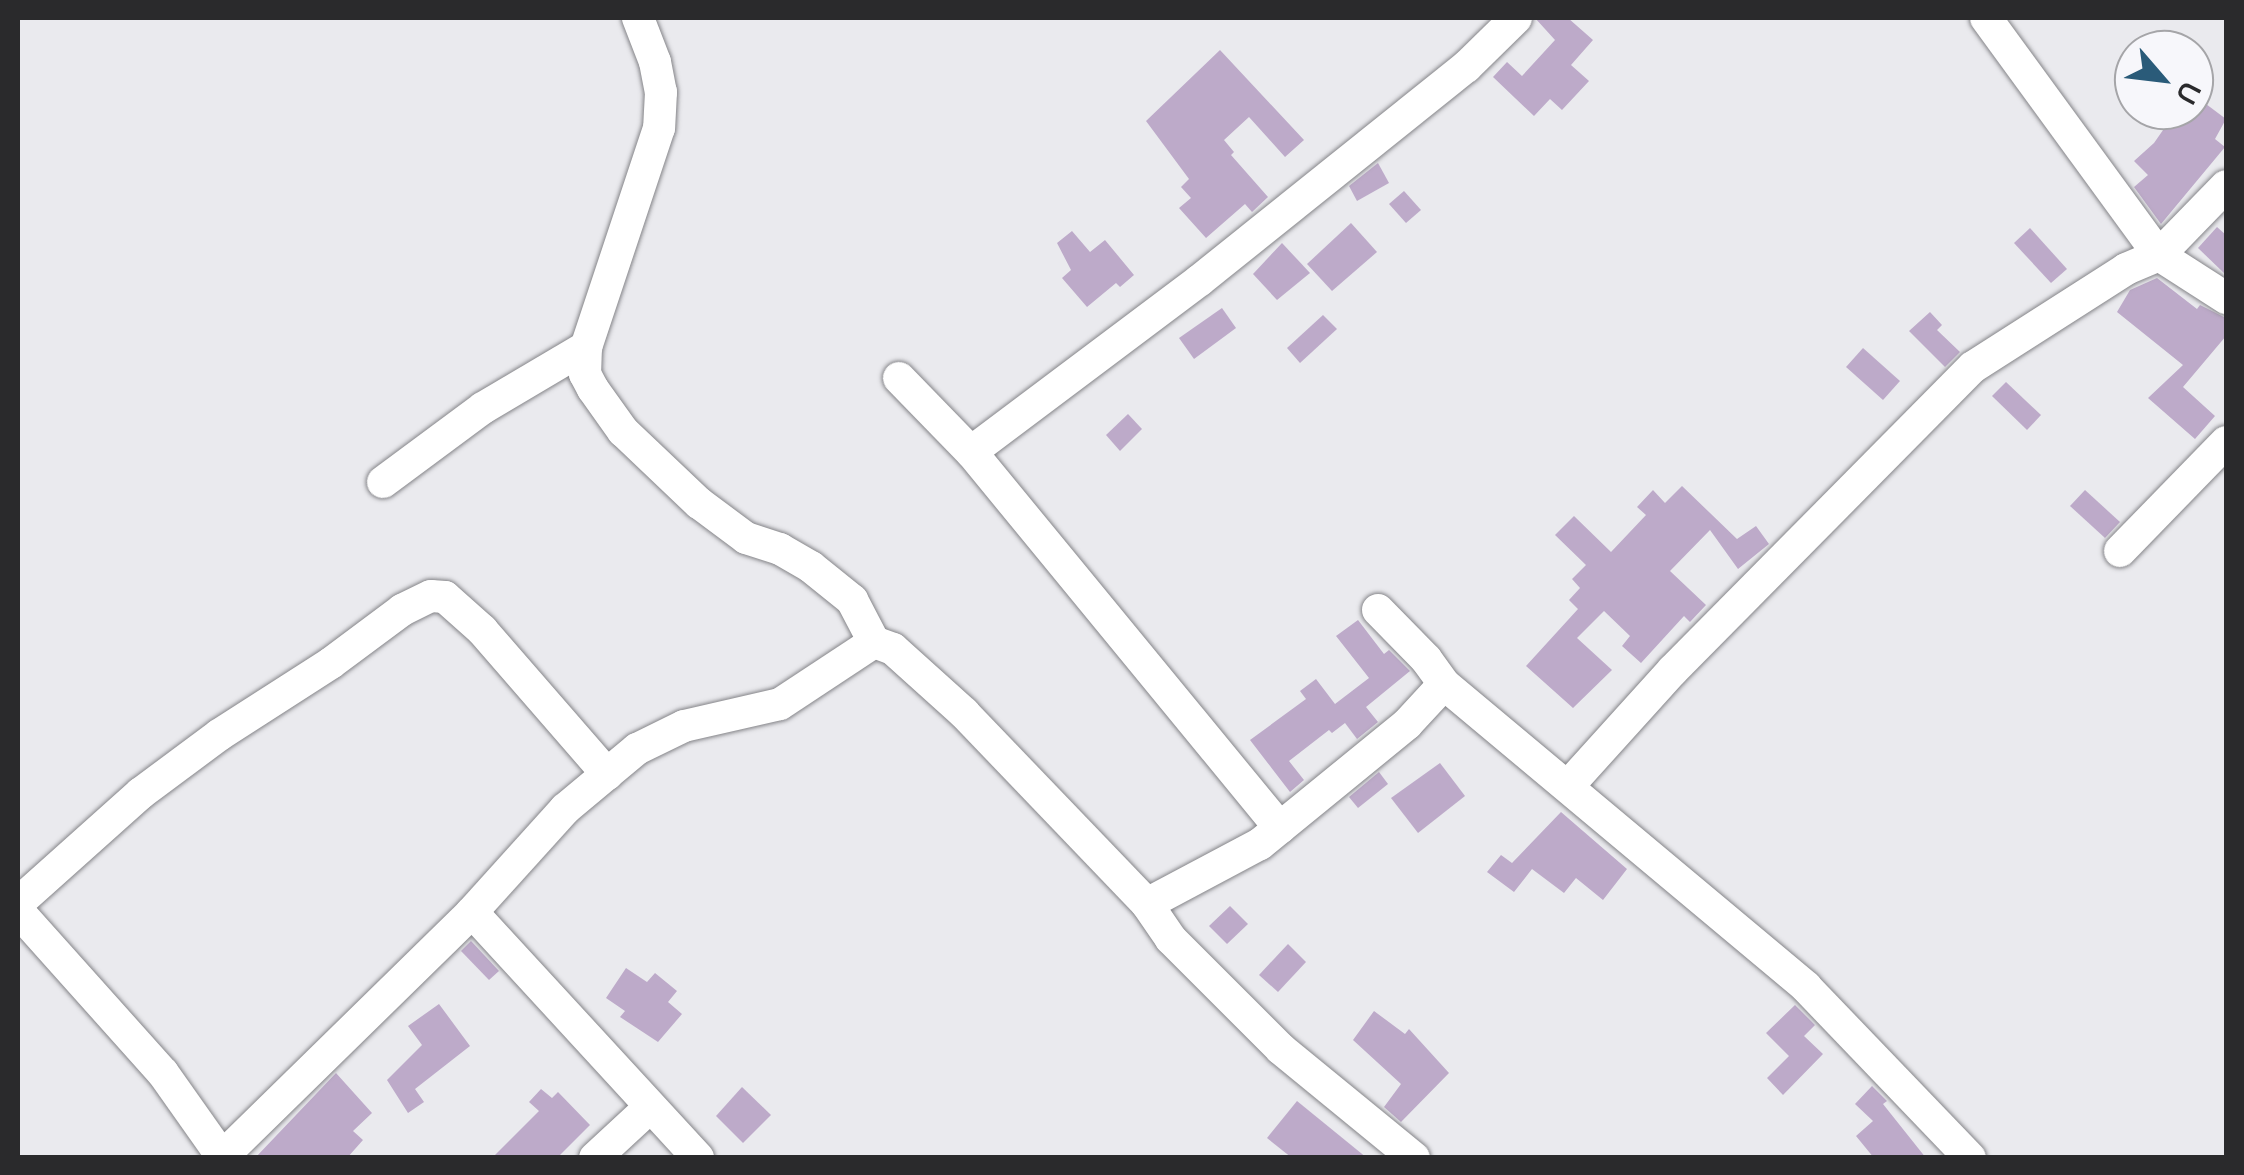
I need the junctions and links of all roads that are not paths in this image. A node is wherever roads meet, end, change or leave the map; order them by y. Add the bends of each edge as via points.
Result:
1 (638, 18) edge
2 (1516, 18) edge
3 (1986, 18) edge
4 (2226, 186) edge
5 (2159, 256) junction
6 (2226, 298) edge
7 (586, 346) junction
8 (899, 378) dead end
9 (2226, 442) edge
10 (972, 452) junction
11 (382, 482) dead end
12 (2120, 551) dead end
13 (1378, 610) dead end
14 (874, 642) junction
15 (1444, 684) junction
16 (607, 774) junction
17 (1569, 786) junction
18 (1280, 828) junction
19 (18, 903) edge
20 (1147, 904) junction
21 (18, 911) edge
22 (472, 912) junction
23 (649, 1108) junction
24 (222, 1157) edge
25 (596, 1158) edge
26 (698, 1158) edge
27 (1414, 1158) edge
28 (1970, 1158) edge

1 - 7 street via 656,62 659,128
2 - 10 street via 1466,67 1200,280
3 - 5 street
4 - 5 street
5 - 6 street
5 - 17 street via 2126,269 1973,366 1673,670
7 - 11 street
7 - 14 street via 585,374 624,430 699,503 852,600
8 - 10 street
9 - 12 street
10 - 18 street
13 - 15 street
14 - 16 street via 780,704 684,726 636,750
14 - 20 street via 893,649 964,713
15 - 17 street
15 - 18 street
16 - 19 street via 482,630 445,597 431,596 172,770
16 - 22 street via 565,809
17 - 28 street via 1806,987
18 - 20 street
20 - 27 street via 1171,939 1281,1049
21 - 24 street via 162,1073
22 - 23 street
22 - 24 street
23 - 25 street
23 - 26 street

